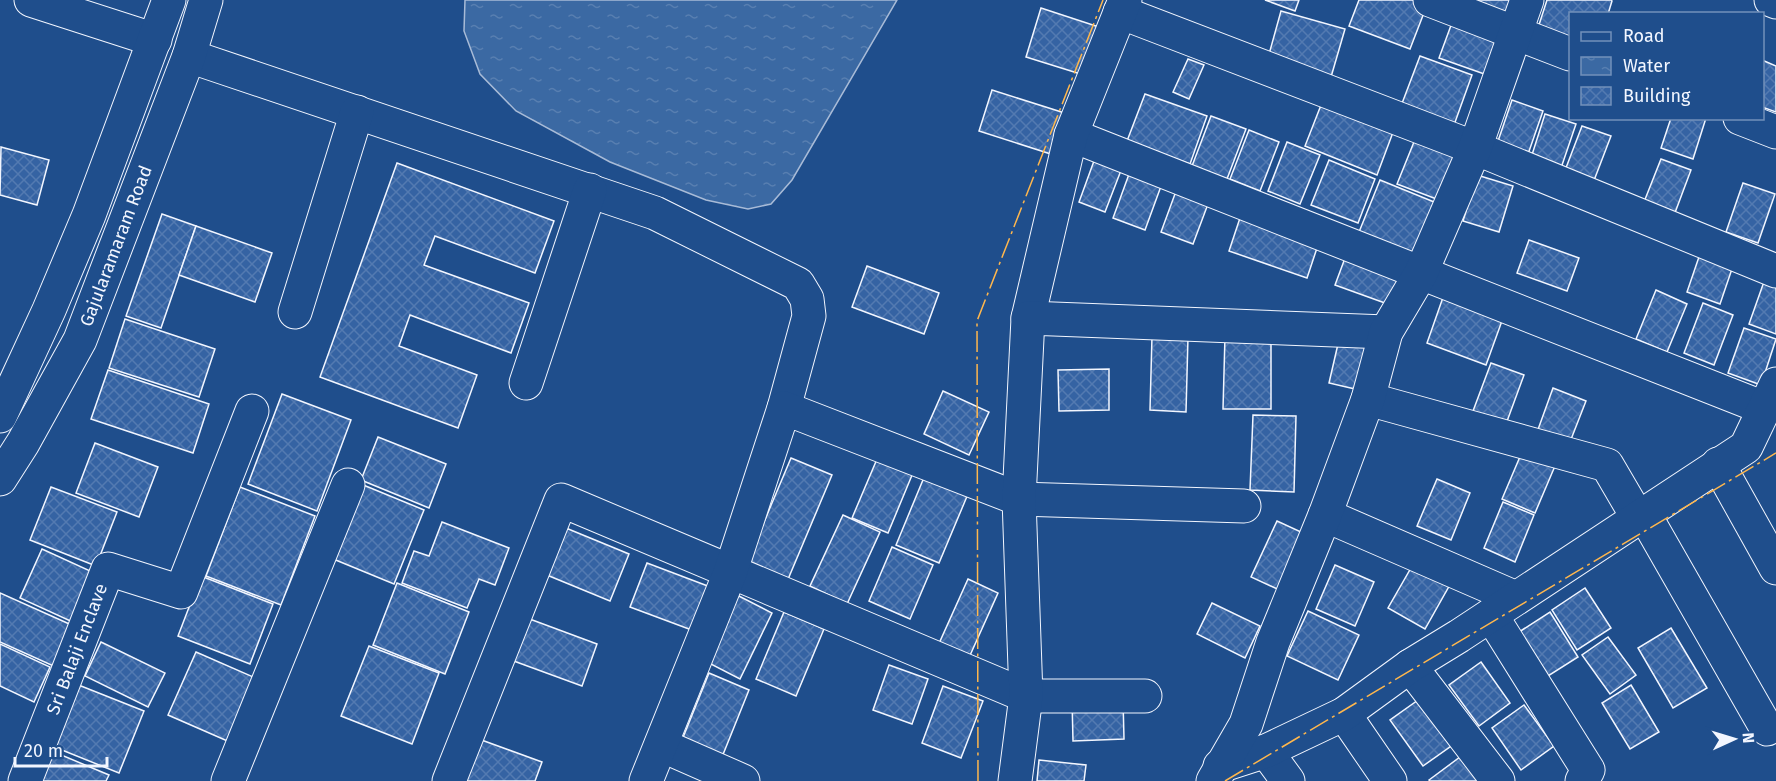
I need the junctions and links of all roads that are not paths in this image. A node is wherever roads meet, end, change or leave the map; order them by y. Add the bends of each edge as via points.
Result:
1 (31, 0) edge
2 (169, 0) edge
3 (206, 0) edge
4 (1430, 0) edge
5 (1527, 0) edge
6 (1771, 0) edge
7 (1776, 2) edge
8 (1123, 6) edge
9 (1516, 33) junction
10 (154, 40) junction
11 (1569, 54) edge
12 (189, 56) junction
13 (357, 112) junction
14 (1745, 120) edge
15 (1776, 132) edge
16 (1071, 135) junction
17 (1475, 148) junction
18 (590, 190) junction
19 (1776, 271) edge
20 (1421, 273) junction
21 (295, 312) dead end
22 (1028, 318) junction
23 (1386, 332) junction
24 (526, 383) dead end
25 (1368, 399) junction
26 (784, 408) junction
27 (1772, 409) edge
28 (252, 411) dead end
29 (0, 416) edge
30 (1718, 464) junction
31 (0, 479) edge
32 (348, 485) dead end
33 (1019, 499) junction
34 (1244, 506) dead end
35 (1325, 515) junction
36 (1641, 516) junction
37 (1776, 568) edge
38 (730, 573) junction
39 (1504, 606) junction
40 (1410, 666) junction
41 (1026, 696) junction
42 (1144, 696) dead end
43 (1344, 714) junction
44 (1767, 729) dead end
45 (661, 745) junction
46 (1266, 751) junction
47 (1217, 774) edge
48 (25, 781) edge
49 (228, 781) edge
50 (448, 781) edge
51 (646, 781) edge
52 (743, 781) edge
53 (1016, 781) edge
54 (1288, 781) edge
55 (1390, 781) edge
56 (1498, 781) edge
57 (1582, 781) edge

1 - 10 street
2 - 10 street, Gajularamaram Road
3 - 12 street, Gajularamaram Road
4 - 9 street
5 - 9 street
6 - 7 street
8 - 16 street
8 - 17 street
9 - 11 street
9 - 17 street
10 - 29 street, Gajularamaram Road via 89,215
12 - 13 street
12 - 31 street, Gajularamaram Road via 80,340
13 - 18 street
13 - 21 street
14 - 15 street
16 - 20 street
16 - 22 street
17 - 19 street
17 - 20 street
18 - 24 street
18 - 26 street via 655,213 798,284 807,299 809,316
20 - 23 street
20 - 27 street
22 - 23 street
22 - 33 street
23 - 25 street
25 - 35 street
25 - 36 street via 1607,465
26 - 33 street
26 - 38 street
27 - 30 street via 1746,447
28 - 48 street, Sri Balaji Enclave via 181,592 108,569
30 - 36 street
30 - 37 street
32 - 49 street
33 - 34 street
33 - 41 street
35 - 39 street
35 - 47 street via 1273,642 1246,724
36 - 39 street
36 - 44 street
38 - 41 street
38 - 45 street
38 - 50 street via 561,500
39 - 40 street
39 - 57 street via 1588,770
40 - 43 street
40 - 56 street
41 - 42 street
41 - 53 street
43 - 46 street
43 - 55 street
45 - 51 street
45 - 52 street
46 - 47 street
46 - 54 street

